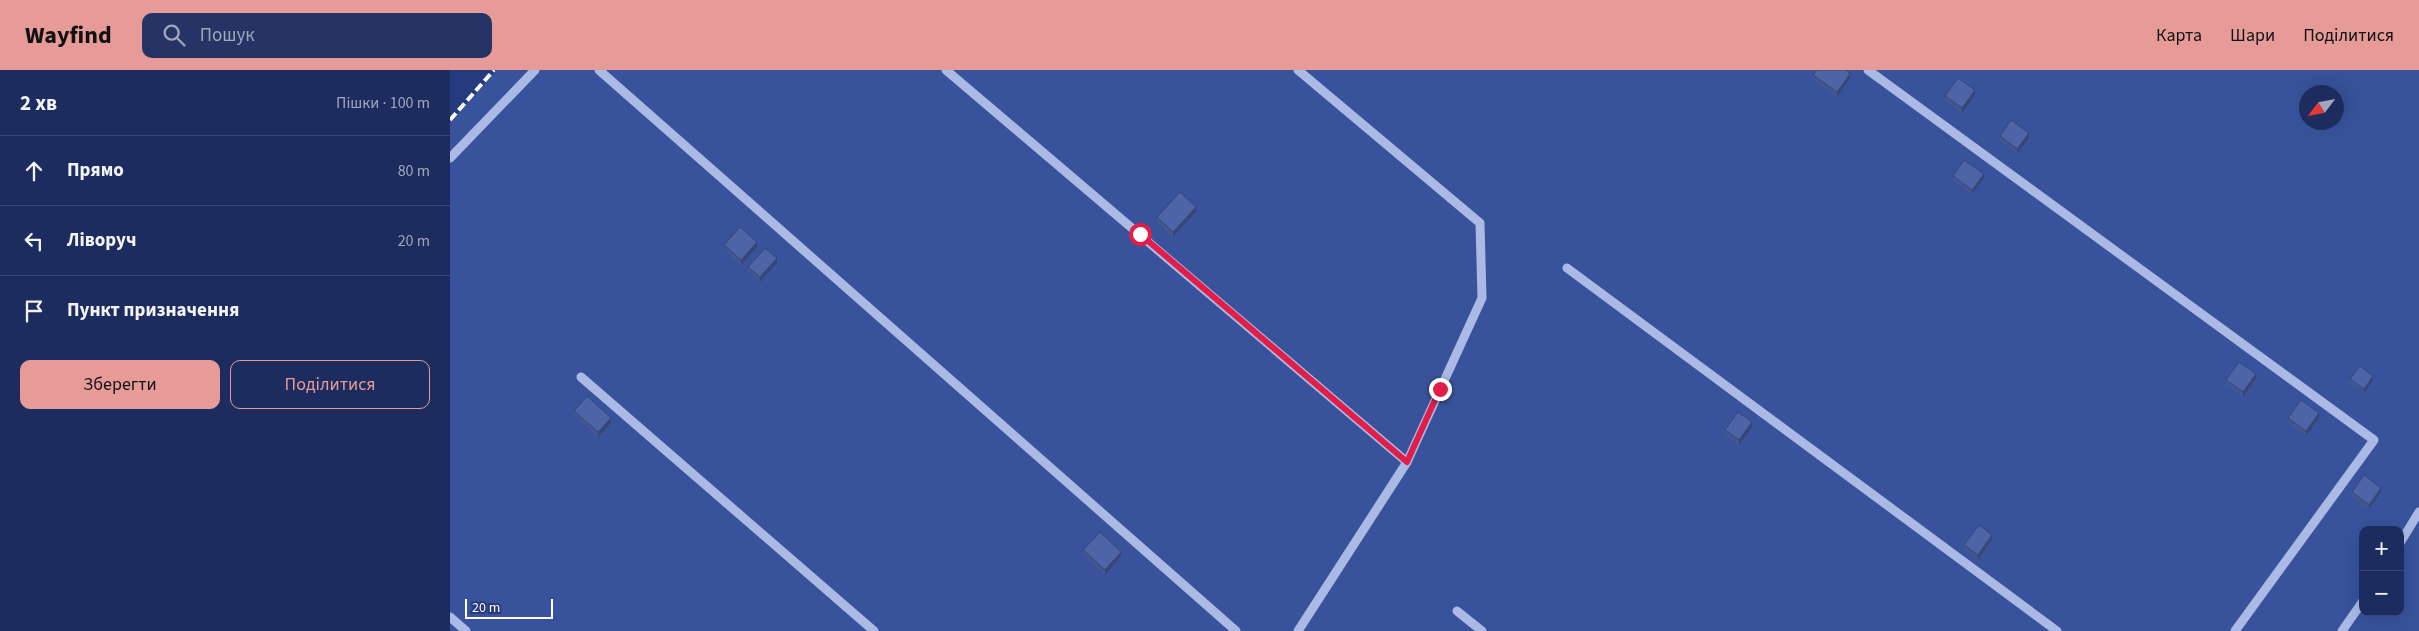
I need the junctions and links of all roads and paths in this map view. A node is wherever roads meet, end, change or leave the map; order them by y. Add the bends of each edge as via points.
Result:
1 (535, 70) edge
2 (599, 70) edge
3 (946, 70) edge
4 (1298, 70) edge
5 (1868, 70) edge
6 (450, 158) edge
7 (1567, 268) dead end
8 (581, 377) dead end
9 (1407, 462) junction
10 (2419, 512) edge
11 (2404, 536) edge
12 (2359, 607) edge
13 (1457, 612) dead end
14 (450, 617) edge
15 (466, 631) edge
16 (874, 631) edge
17 (1236, 631) edge
18 (1298, 631) edge
19 (1482, 631) edge
20 (2057, 631) edge
21 (2235, 631) edge
22 (2342, 631) edge

1 - 6 lane
2 - 17 lane
3 - 9 lane
4 - 9 lane via 1480,223 1482,298
5 - 21 lane via 2374,440
7 - 20 lane
8 - 16 lane
9 - 18 lane
10 - 11 lane
12 - 22 lane
13 - 19 lane
14 - 15 lane

